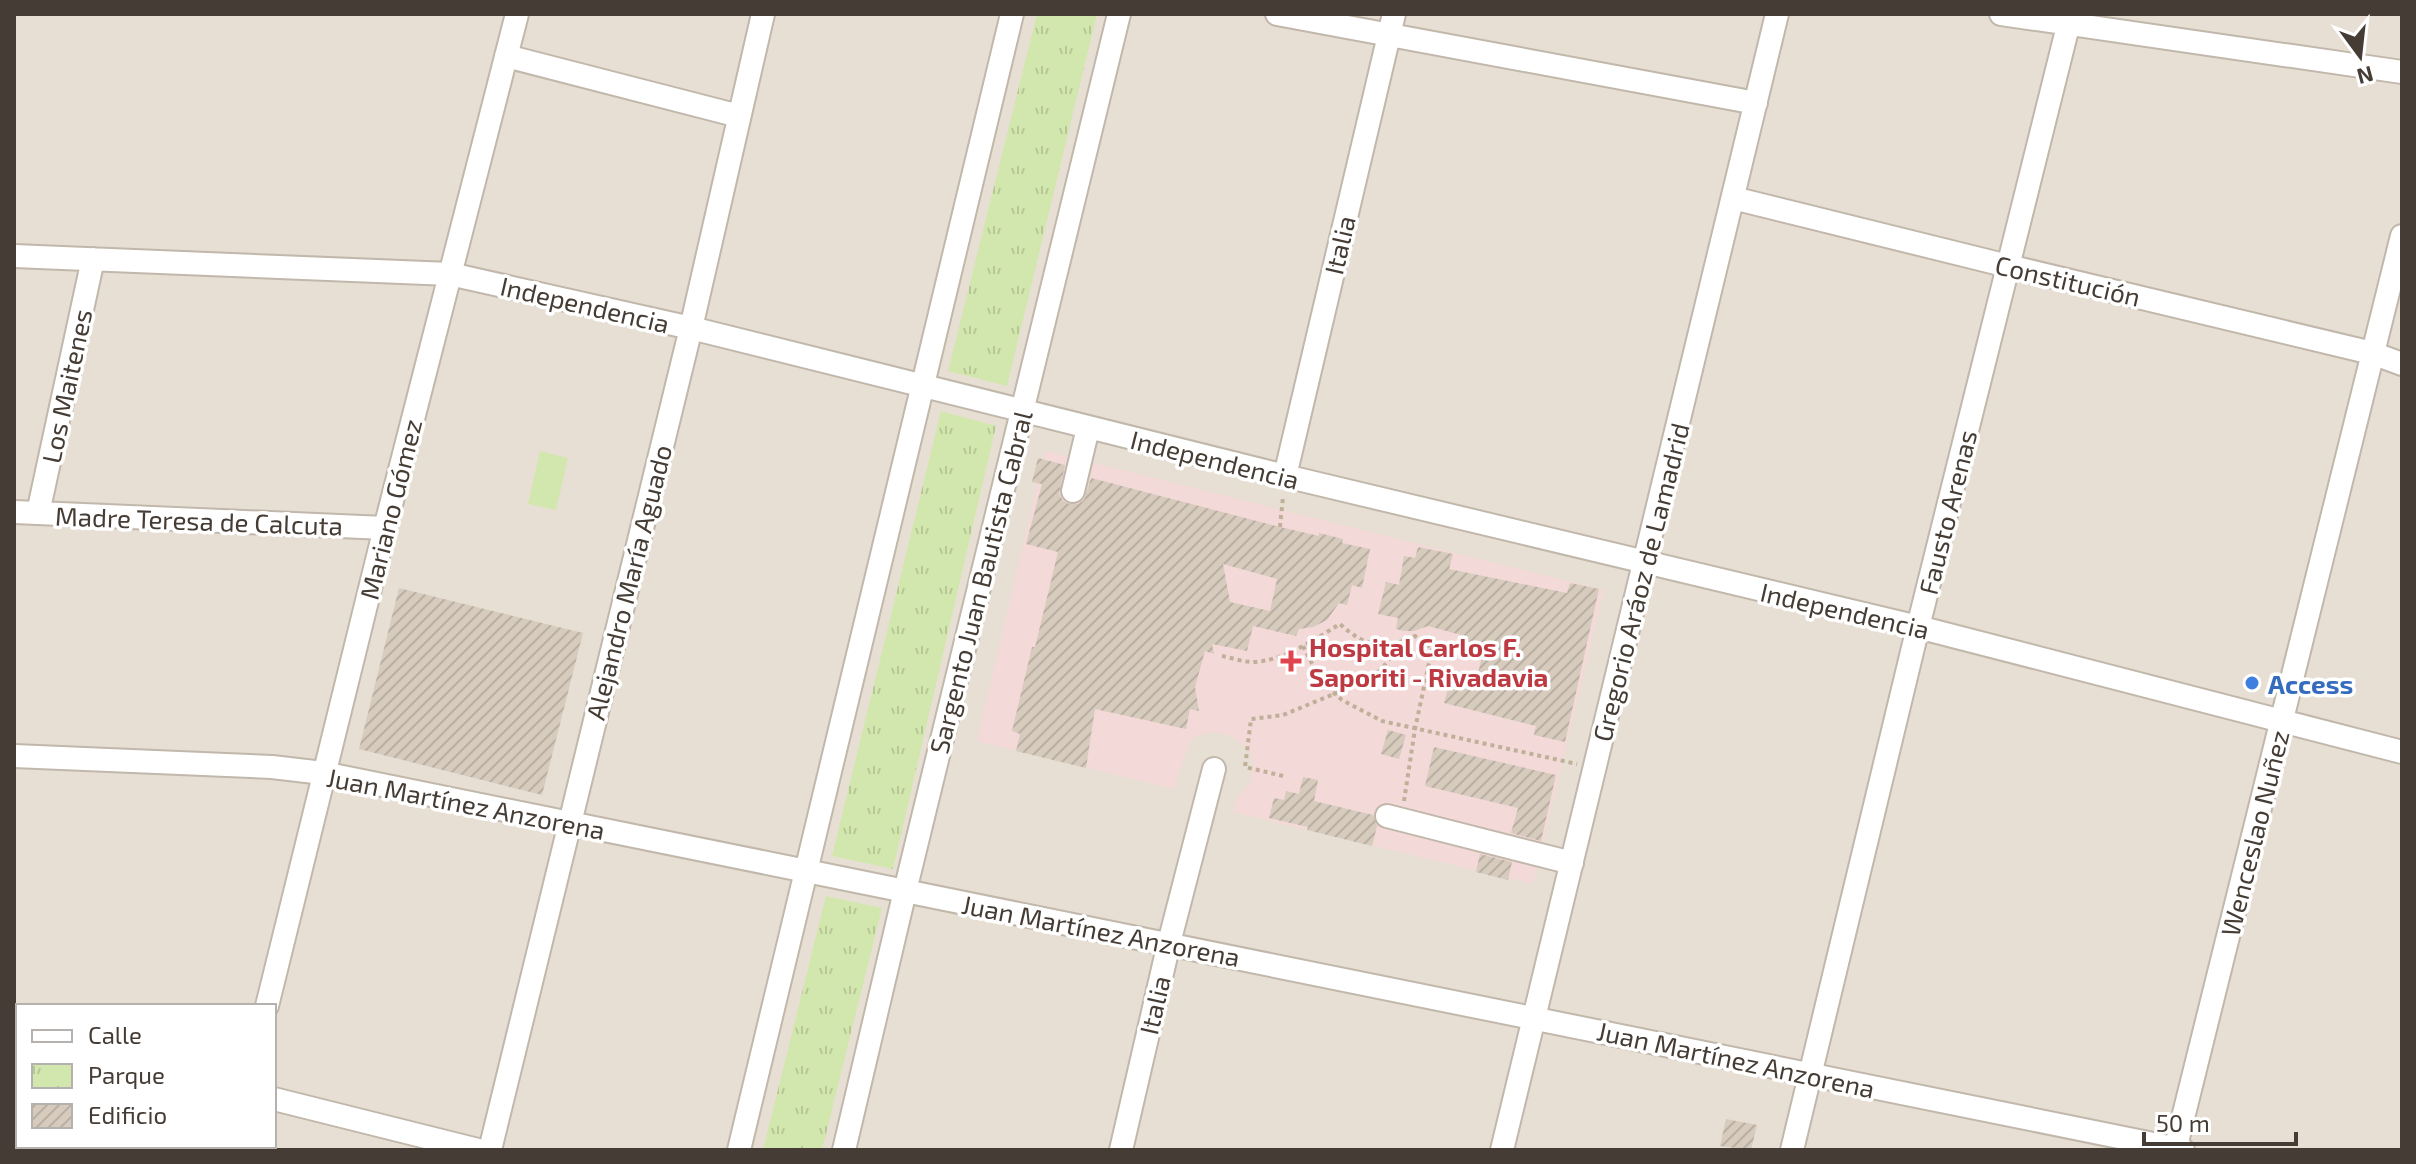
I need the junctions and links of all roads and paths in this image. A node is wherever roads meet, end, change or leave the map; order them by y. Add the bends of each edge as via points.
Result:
1 (517, 14) edge
2 (763, 14) edge
3 (1012, 14) edge
4 (1119, 14) edge
5 (1277, 14) edge
6 (1777, 14) edge
7 (2001, 14) edge
8 (2070, 19) edge
9 (1392, 24) edge
10 (506, 56) junction
11 (2402, 72) edge
12 (1756, 103) junction
13 (739, 116) junction
14 (1733, 198) junction
15 (2402, 236) edge
16 (14, 256) edge
17 (93, 259) junction
18 (2008, 266) junction
19 (450, 274) junction
20 (691, 328) junction
21 (2372, 353) junction
22 (2402, 364) edge
23 (922, 385) junction
24 (1022, 411) junction
25 (1088, 428) junction
26 (1285, 476) junction
27 (1073, 491) dead end
28 (14, 512) edge
29 (38, 513) junction
30 (1280, 527) dead end
31 (385, 528) junction
32 (1644, 563) junction
33 (1918, 627) junction
34 (1401, 642) junction
35 (1303, 646) junction
36 (1462, 647) dead end
37 (1432, 648) junction
38 (1222, 656) dead end
39 (1336, 695) junction
40 (2282, 722) junction
41 (1415, 729) junction
42 (2402, 752) edge
43 (14, 756) edge
44 (1595, 768) junction
45 (1214, 769) dead end
46 (323, 773) junction
47 (1283, 776) dead end
48 (1394, 818) joint
49 (568, 823) junction
50 (1572, 863) junction
51 (807, 872) junction
52 (905, 891) junction
53 (1169, 943) junction
54 (267, 1004) edge
55 (1535, 1017) junction
56 (1810, 1074) junction
57 (276, 1100) edge
58 (2178, 1149) edge
59 (478, 1150) edge
60 (490, 1150) edge
61 (739, 1150) edge
62 (844, 1150) edge
63 (1121, 1150) edge
64 (1502, 1150) edge
65 (1792, 1150) edge

1 - 10 street, Mariano Gómez
2 - 13 street, Alejandro María Aguado
3 - 23 street
4 - 24 street, Sargento Juan Bautista Cabral
5 - 9 street
6 - 12 street, Gregorio Aráoz de Lamadrid
7 - 8 street
8 - 11 street
8 - 18 street, Fausto Arenas
9 - 12 street
9 - 26 street, Italia
10 - 13 street
10 - 19 street, Mariano Gómez
12 - 14 street, Gregorio Aráoz de Lamadrid
13 - 20 street, Alejandro María Aguado
14 - 18 street, Constitución
14 - 32 street, Gregorio Aráoz de Lamadrid
15 - 21 street, Wenceslao Nuñez
16 - 17 street, Independencia
17 - 19 street, Independencia
17 - 29 street, Los Maitenes
18 - 21 street, Constitución
18 - 33 street, Fausto Arenas
19 - 20 street, Independencia
19 - 31 street, Mariano Gómez
20 - 23 street, Independencia
20 - 49 street, Alejandro María Aguado
21 - 22 street, Constitución
21 - 40 street, Wenceslao Nuñez
23 - 24 street, Independencia
23 - 51 street
24 - 25 street, Independencia
24 - 52 street, Sargento Juan Bautista Cabral
25 - 26 street, Independencia
25 - 27 street
26 - 30 path
26 - 32 street, Independencia
28 - 29 street, Madre Teresa de Calcuta
29 - 31 street, Madre Teresa de Calcuta
31 - 46 street, Mariano Gómez
32 - 33 street, Independencia
32 - 44 street, Gregorio Aráoz de Lamadrid
33 - 40 street, Independencia
33 - 56 street, Fausto Arenas
34 - 35 path via 1381,646 1340,624
34 - 37 path via 1415,636
34 - 39 path via 1381,670
35 - 38 path via 1262,661
35 - 39 path via 1322,683
36 - 37 path
37 - 41 path
39 - 41 path via 1382,721
39 - 47 path via 1283,715 1251,719 1245,767
40 - 42 street, Independencia
40 - 58 street, Wenceslao Nuñez
41 - 44 path
41 - 48 path
43 - 46 street, Juan Martínez Anzorena
44 - 50 street, Gregorio Aráoz de Lamadrid
45 - 53 street, Italia
46 - 49 street, Juan Martínez Anzorena
46 - 54 street, Mariano Gómez
48 - 50 street
49 - 51 street, Juan Martínez Anzorena
49 - 60 street, Alejandro María Aguado
50 - 55 street, Gregorio Aráoz de Lamadrid
51 - 52 street, Juan Martínez Anzorena
51 - 61 street
52 - 53 street, Juan Martínez Anzorena
52 - 62 street, Sargento Juan Bautista Cabral
53 - 55 street, Juan Martínez Anzorena
53 - 63 street, Italia
55 - 56 street, Juan Martínez Anzorena
55 - 64 street, Gregorio Aráoz de Lamadrid
56 - 58 street, Juan Martínez Anzorena
56 - 65 street, Fausto Arenas
57 - 59 street

